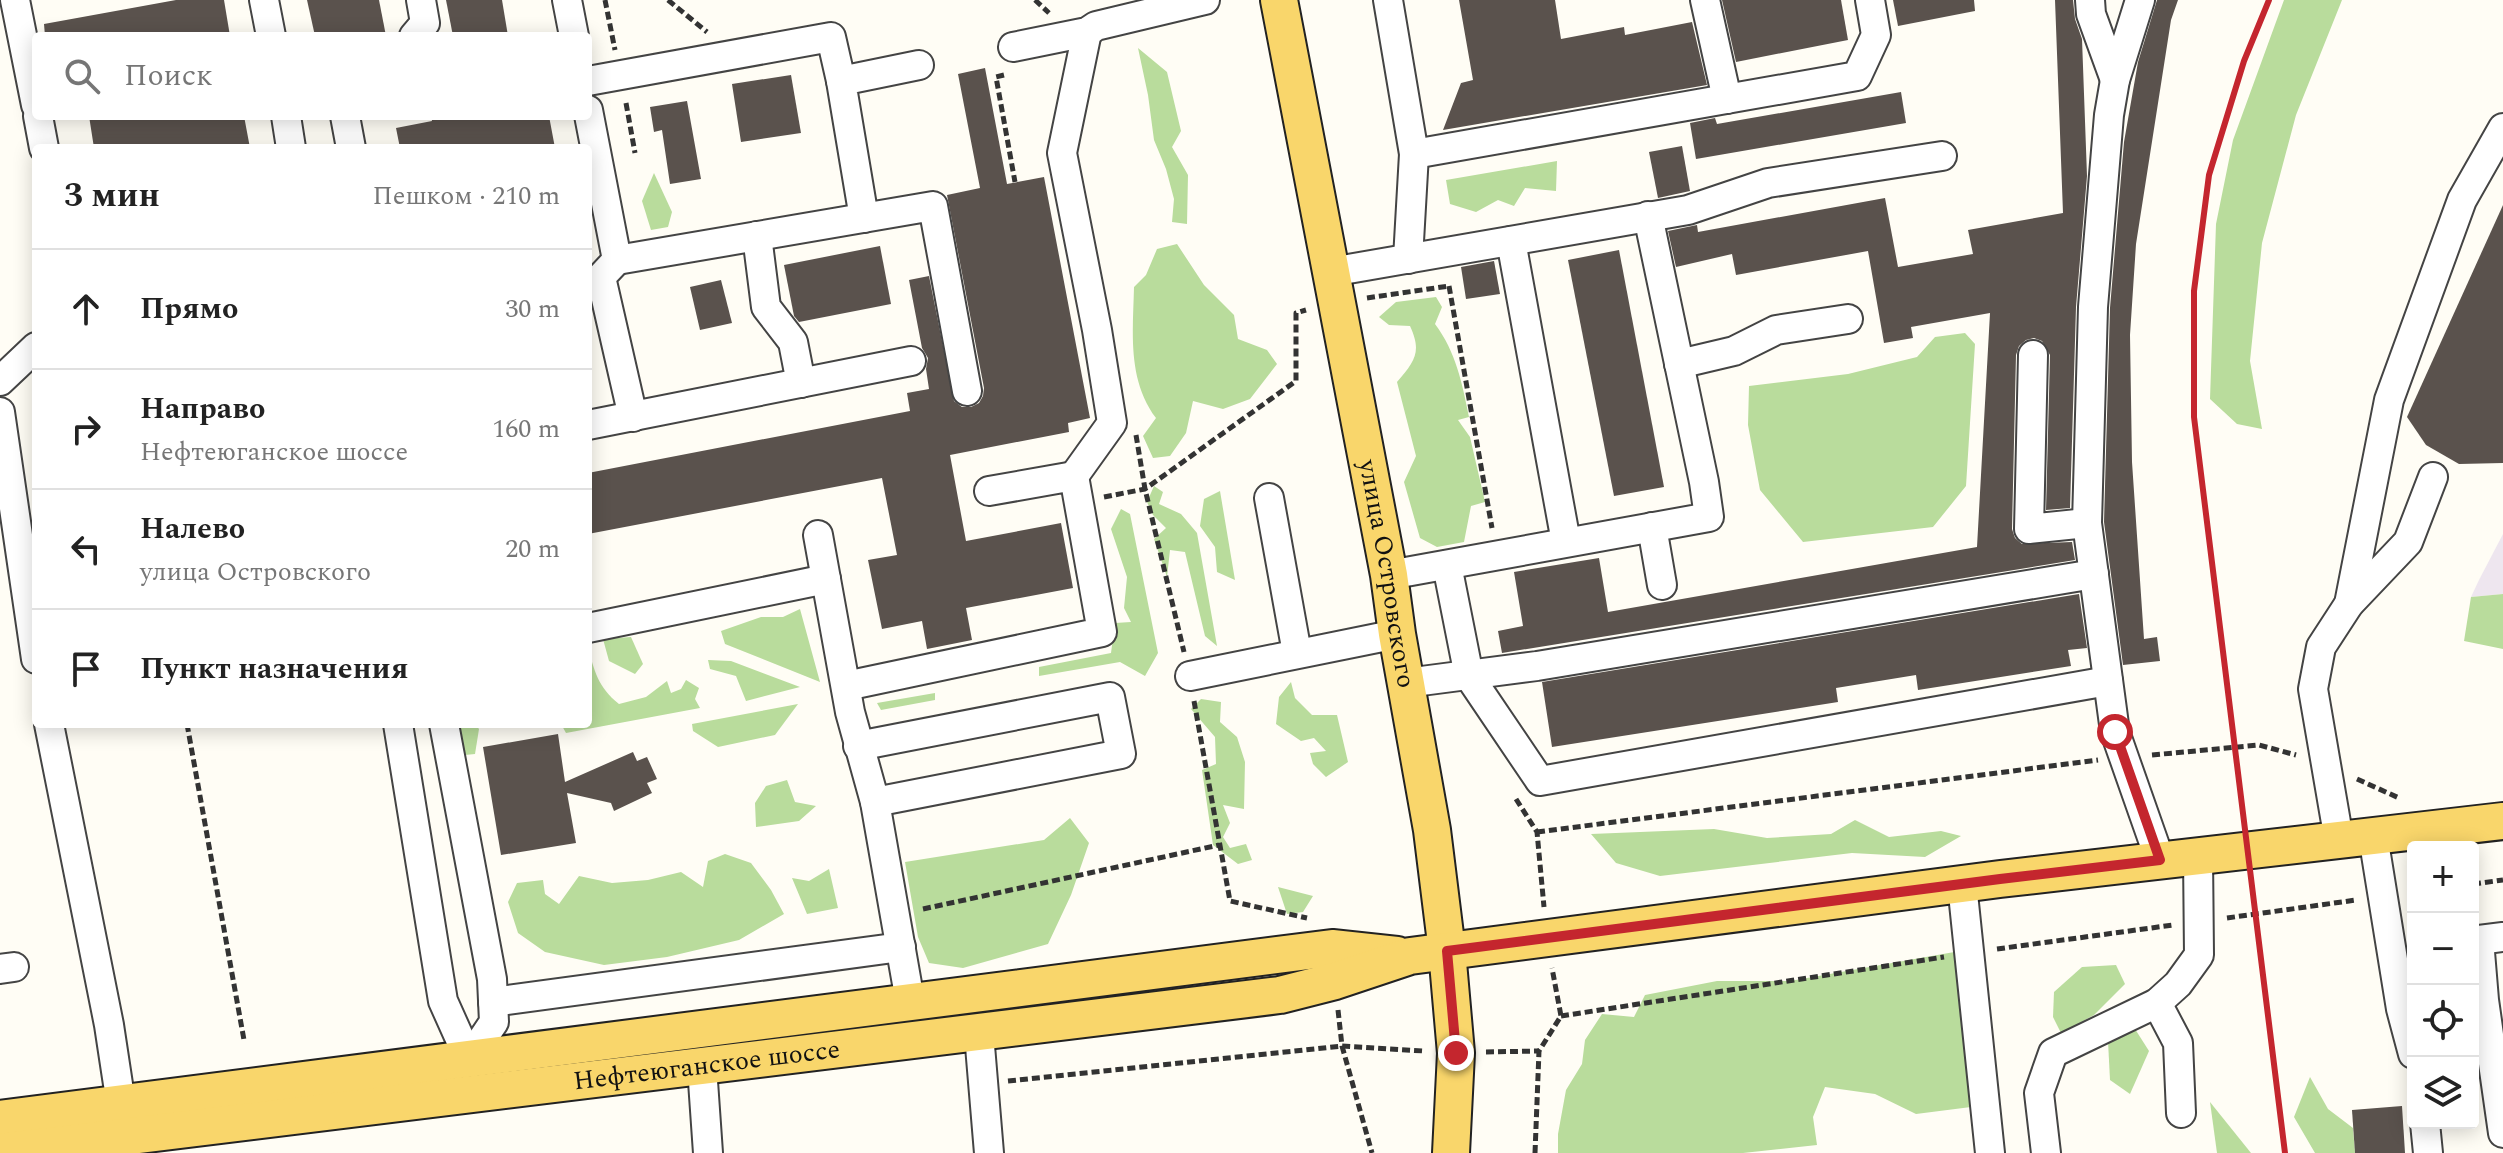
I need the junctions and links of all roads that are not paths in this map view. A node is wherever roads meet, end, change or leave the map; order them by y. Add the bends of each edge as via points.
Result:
1 (15, 0) edge
2 (264, 0) edge
3 (421, 0) edge
4 (567, 0) edge
5 (1205, 0) edge
6 (1279, 0) edge
7 (1388, 0) edge
8 (1705, 0) edge
9 (1870, 0) edge
10 (2090, 0) edge
11 (2140, 0) edge
12 (270, 32) edge
13 (417, 32) edge
14 (573, 32) edge
15 (1087, 32) junction
16 (1011, 60) road end
17 (919, 65) dead end
18 (592, 80) edge
19 (2115, 80) junction
20 (841, 81) junction
21 (32, 85) edge
22 (1727, 99) junction
23 (39, 120) edge
24 (287, 120) edge
25 (346, 120) edge
26 (590, 120) edge
27 (2503, 128) edge
28 (43, 144) edge
29 (290, 144) edge
30 (350, 144) edge
31 (1414, 154) junction
32 (1942, 156) dead end
33 (1648, 216) junction
34 (864, 218) junction
35 (757, 236) junction
36 (1511, 241) junction
37 (1408, 259) junction
38 (617, 260) junction
39 (1334, 287) junction
40 (598, 308) edge
41 (1848, 319) dead end
42 (32, 351) edge
43 (2033, 355) dead end
44 (911, 361) dead end
45 (1679, 364) junction
46 (0, 381) edge
47 (801, 383) junction
48 (967, 391) dead end
49 (0, 412) edge
50 (633, 417) junction
51 (592, 424) edge
52 (2433, 477) dead end
53 (1077, 489) junction
54 (989, 491) dead end
55 (1269, 498) dead end
56 (2087, 523) junction
57 (1652, 527) junction
58 (818, 535) dead end
59 (1566, 542) junction
60 (1447, 565) junction
61 (2094, 574) junction
62 (1389, 575) junction
63 (826, 579) junction
64 (1662, 585) dead end
65 (2349, 604) junction
66 (592, 627) edge
67 (32, 632) edge
68 (1397, 634) junction
69 (1297, 653) junction
70 (1190, 676) road end
71 (1469, 676) junction
72 (2108, 681) junction
73 (1406, 683) junction
74 (846, 686) junction
75 (50, 728) edge
76 (399, 728) edge
77 (445, 728) edge
78 (858, 746) junction
79 (875, 802) junction
80 (2503, 821) edge
81 (2356, 838) junction
82 (2198, 856) junction
83 (2160, 860) junction
84 (1962, 884) junction
85 (2503, 937) edge
86 (901, 947) junction
87 (1447, 951) junction
88 (1334, 965) junction
89 (2487, 999) edge
90 (910, 1001) junction
91 (493, 1002) junction
92 (2157, 1003) junction
93 (2407, 1008) edge
94 (979, 1034) junction
95 (469, 1059) junction
96 (702, 1067) junction
97 (121, 1104) junction
98 (2181, 1113) dead end
99 (2426, 1129) edge
100 (2503, 1133) edge
101 (2, 1144) edge
102 (708, 1153) edge
103 (989, 1153) edge
104 (1451, 1153) edge
105 (1990, 1153) edge
106 (2046, 1153) edge
107 (2428, 1153) edge

1 - 21 lane
2 - 12 lane
3 - 13 lane via 425,23
4 - 14 lane
5 - 15 lane
6 - 39 main road, улица Островского
7 - 31 lane
8 - 22 lane
9 - 22 lane via 1876,35 1857,76
10 - 19 lane
11 - 19 lane
15 - 16 lane
15 - 53 lane via 1062,153 1112,423
17 - 20 lane
18 - 20 lane via 831,37
19 - 56 lane via 2093,307
20 - 34 lane
22 - 31 lane
23 - 28 lane
24 - 29 lane
25 - 30 lane
26 - 38 lane
27 - 65 lane via 2462,200 2389,400
31 - 37 lane
32 - 33 lane via 1768,183 1688,210
33 - 36 lane
33 - 45 lane
34 - 35 lane
34 - 48 lane via 933,206
35 - 38 lane
35 - 47 lane via 766,307 793,342
36 - 37 lane
36 - 59 lane
37 - 39 lane
38 - 40 lane via 601,277
39 - 62 main road, улица Островского
40 - 50 lane
41 - 45 lane via 1776,330 1734,351
42 - 46 lane
43 - 56 lane via 2029,529
44 - 47 lane
45 - 57 lane via 1709,517
47 - 50 lane
49 - 67 lane
50 - 51 lane
52 - 65 lane via 2408,542
53 - 54 lane
53 - 74 lane via 1102,632
55 - 69 lane
56 - 61 lane
57 - 59 lane
57 - 64 lane
58 - 63 lane
59 - 60 lane
60 - 62 lane
60 - 71 lane
61 - 71 lane
61 - 72 lane
62 - 68 main road, улица Островского
63 - 66 lane
63 - 74 lane
65 - 81 lane via 2321,647 2313,689 2324,763
68 - 69 lane
68 - 73 main road, улица Островского
69 - 70 lane
71 - 72 lane via 1540,781
71 - 73 lane
72 - 83 lane via 2115,732
73 - 87 main road, улица Островского
74 - 78 lane
75 - 97 lane
76 - 95 lane via 443,1001
77 - 91 lane
78 - 79 lane
78 - 79 lane via 1110,697 1121,754
79 - 86 lane
80 - 81 main road, Нефтеюганское шоссе
81 - 82 main road, Нефтеюганское шоссе
81 - 93 lane
82 - 83 main road, Нефтеюганское шоссе
82 - 92 lane via 2199,955
83 - 84 main road, Нефтеюганское шоссе
84 - 87 main road, Нефтеюганское шоссе
84 - 105 lane
85 - 89 lane via 2479,940
86 - 90 lane
86 - 91 lane
87 - 88 main road, Нефтеюганское шоссе
87 - 104 main road, улица Островского via 1456,1053
88 - 90 main road, Нефтеюганское шоссе
88 - 94 main road, Нефтеюганское шоссе via 1280,995
89 - 100 lane
90 - 95 main road, Нефтеюганское шоссе
91 - 95 lane via 494,1022
92 - 98 lane via 2178,1043
92 - 106 lane via 2053,1053 2039,1093
94 - 96 main road, Нефтеюганское шоссе
94 - 103 lane
95 - 97 main road, Нефтеюганское шоссе
96 - 101 main road, Нефтеюганское шоссе
96 - 102 lane
97 - 101 main road, Нефтеюганское шоссе
99 - 107 lane

